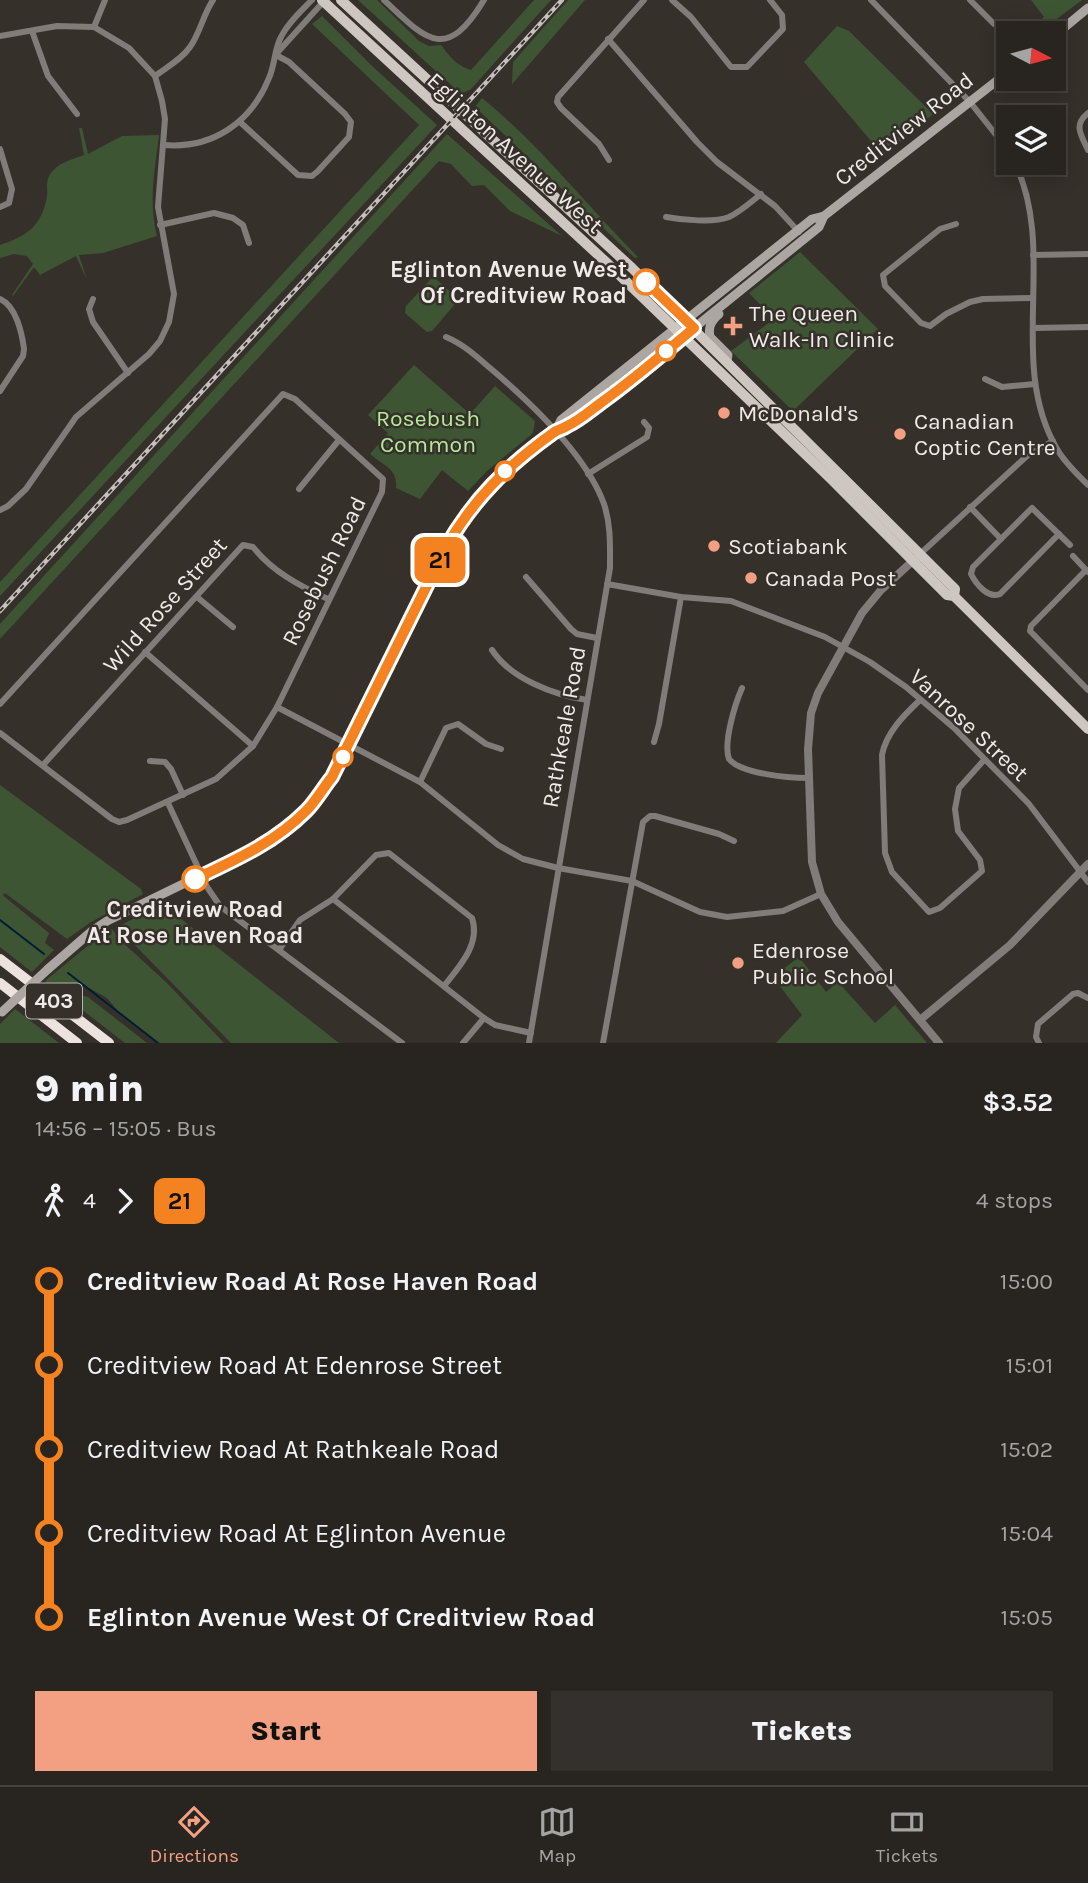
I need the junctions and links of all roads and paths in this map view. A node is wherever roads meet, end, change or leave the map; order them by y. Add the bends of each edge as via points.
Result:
1 (105, 0) edge
2 (213, 0) edge
3 (312, 0) edge
4 (341, 0) edge
5 (384, 0) edge
6 (484, 0) edge
7 (644, 0) edge
8 (671, 0) edge
9 (770, 0) edge
10 (871, 0) edge
11 (970, 0) edge
12 (323, 1) edge
13 (1088, 8) edge
14 (996, 24) edge
15 (1066, 26) edge
16 (94, 27) junction
17 (32, 30) junction
18 (0, 36) edge
19 (608, 39) junction
20 (275, 55) junction
21 (155, 76) junction
22 (996, 81) edge
23 (970, 102) junction
24 (1088, 113) edge
25 (78, 114) dead end
26 (240, 122) junction
27 (996, 135) edge
28 (164, 145) junction
29 (0, 149) edge
30 (1088, 150) edge
31 (609, 160) dead end
32 (1020, 175) edge
33 (761, 194) junction
34 (0, 207) edge
35 (666, 217) dead end
36 (956, 223) dead end
37 (160, 225) junction
38 (802, 235) junction
39 (249, 243) dead end
40 (1088, 254) edge
41 (1033, 255) junction
42 (738, 293) junction
43 (1033, 298) junction
44 (0, 299) edge
45 (93, 299) dead end
46 (685, 320) junction
47 (1088, 327) edge
48 (675, 328) junction
49 (694, 328) junction
50 (1034, 328) junction
51 (446, 337) dead end
52 (684, 337) junction
53 (727, 361) junction
54 (128, 373) junction
55 (985, 379) dead end
56 (1035, 384) junction
57 (0, 391) edge
58 (644, 422) dead end
59 (556, 430) junction
60 (339, 440) junction
61 (1053, 442) junction
62 (588, 474) junction
63 (1088, 485) edge
64 (299, 489) dead end
65 (970, 507) junction
66 (0, 510) edge
67 (1059, 534) junction
68 (1000, 539) junction
69 (1070, 545) dead end
70 (1073, 556) dead end
71 (917, 557) junction
72 (1087, 571) edge
73 (527, 578) dead end
74 (607, 584) junction
75 (197, 597) junction
76 (681, 597) junction
77 (328, 599) junction
78 (233, 627) dead end
79 (597, 638) junction
80 (844, 647) junction
81 (492, 650) dead end
82 (145, 652) junction
83 (742, 688) dead end
84 (1088, 690) edge
85 (587, 700) junction
86 (920, 700) junction
87 (0, 704) edge
88 (277, 707) junction
89 (1088, 729) edge
90 (0, 733) edge
91 (654, 742) dead end
92 (350, 745) junction
93 (253, 746) junction
94 (501, 749) dead end
95 (984, 760) junction
96 (150, 761) dead end
97 (43, 765) junction
98 (808, 778) junction
99 (420, 782) junction
100 (183, 795) junction
101 (168, 803) junction
102 (734, 841) dead end
103 (1088, 864) edge
104 (558, 868) junction
105 (1080, 872) junction
106 (203, 875) junction
107 (632, 881) junction
108 (1088, 882) edge
109 (821, 894) junction
110 (333, 899) junction
111 (279, 950) junction
112 (0, 959) edge
113 (0, 984) edge
114 (444, 986) junction
115 (1088, 998) edge
116 (1, 1013) edge
117 (484, 1018) junction
118 (920, 1020) junction
119 (531, 1033) junction
120 (76, 1043) edge
121 (109, 1043) edge
122 (402, 1043) edge
123 (463, 1043) edge
124 (529, 1043) edge
125 (603, 1043) edge
126 (939, 1043) edge
127 (1039, 1043) edge

1 - 16 street
2 - 21 street via 192,45
3 - 20 street via 280,38
4 - 46 main road, Eglinton Avenue West
5 - 6 street via 417,32 447,39 464,28
7 - 19 street
8 - 9 street via 731,66 740,68 747,67 783,29 782,15
10 - 23 street
11 - 14 street
12 - 20 street
12 - 48 main road, Eglinton Avenue West
13 - 15 main road
16 - 17 street
16 - 21 street via 129,48
17 - 18 street
17 - 25 street via 48,76
19 - 31 street via 559,93 557,102
19 - 33 street via 697,142
20 - 26 street via 270,77
20 - 26 street via 289,62 345,114 351,122 349,137 318,171 306,177 298,175
21 - 28 street via 162,101
22 - 23 main road, Creditview Road
23 - 27 street
23 - 38 main road, Creditview Road via 824,216 819,227
24 - 30 street via 1078,125
26 - 28 street via 213,139
28 - 37 street via 158,189
29 - 34 street via 12,196
32 - 41 street via 1029,199
33 - 35 street via 723,219
33 - 38 street
36 - 43 street via 940,229 883,275 885,286 921,323 930,326 957,308 983,299
37 - 39 street via 223,214 243,225
37 - 54 street via 171,271 172,310 160,341
38 - 42 main road, Creditview Road
38 - 46 main road, Creditview Road
40 - 41 street
41 - 43 street
42 - 49 main road, Creditview Road
42 - 53 main road via 709,326 710,337 728,355
43 - 50 street
44 - 57 street via 12,310 24,349
45 - 54 street via 89,309 93,322
46 - 48 main road, Creditview Road
46 - 49 main road, Eglinton Avenue West
47 - 50 street
48 - 52 main road, Eglinton Avenue West
48 - 59 main road, Creditview Road via 561,420
49 - 52 main road, Creditview Road
49 - 53 main road, Eglinton Avenue West
50 - 56 street
51 - 59 street, Rathkeale Road via 460,342
52 - 59 main road, Creditview Road via 606,399
52 - 71 main road, Eglinton Avenue West
53 - 71 main road, Eglinton Avenue West
54 - 66 street via 76,417 26,489
55 - 56 street via 1002,387
56 - 61 street
58 - 62 street via 648,437
59 - 62 street, Rathkeale Road
59 - 92 main road, Creditview Road via 502,474 462,519
60 - 64 street
60 - 77 street, Rosebush Road via 378,473 384,485
60 - 87 street, Rosebush Road via 295,399 283,394
61 - 63 street
61 - 65 street via 1028,455
62 - 74 street, Rathkeale Road via 609,525
65 - 68 street
65 - 71 street
67 - 68 street via 1032,508
67 - 68 street via 995,596 971,573
67 - 69 street
70 - 72 street
71 - 80 street via 869,604
71 - 89 main road, Eglinton Avenue West via 947,595 954,596
72 - 84 street via 1031,631
73 - 79 street via 571,629
74 - 76 street, Vanrose Street
74 - 79 street, Rathkeale Road
75 - 77 street, Wild Rose Street via 243,545 248,545 289,580
75 - 78 street
75 - 82 street, Wild Rose Street
76 - 80 street, Vanrose Street via 730,601
76 - 91 street
77 - 88 street, Rosebush Road
79 - 85 street, Rathkeale Road
80 - 86 street, Vanrose Street
80 - 98 street via 811,713
81 - 85 street via 500,663 550,692
82 - 93 street
82 - 97 street, Wild Rose Street
83 - 98 street via 727,746 729,759 738,766 787,778
85 - 104 street, Rathkeale Road
86 - 95 street, Vanrose Street
86 - 95 street via 888,736 881,755 885,853 892,872 929,912 940,908 982,871 980,860 958,831 955,809 959,788
88 - 92 street
88 - 93 street, Rosebush Road
90 - 97 street, Rosebush Road
92 - 99 street
92 - 106 main road, Creditview Road via 313,803 285,830
93 - 100 street, Rosebush Road via 216,779
94 - 99 street via 458,724 451,725
95 - 105 street, Vanrose Street via 1029,804
96 - 100 street via 165,762
97 - 101 street, Rosebush Road via 119,822
98 - 109 street via 812,862
99 - 104 street via 498,845 523,859
100 - 101 street, Rosebush Road
101 - 106 street
102 - 107 street via 650,816 641,826
103 - 105 street
104 - 107 street
104 - 119 street, Rathkeale Road
105 - 108 street, Vanrose Street
105 - 118 street via 1010,945
106 - 111 street via 220,906
106 - 116 main road, Creditview Road, bridge via 92,931
107 - 109 street via 700,912 727,917 783,911
107 - 125 street
109 - 118 street via 838,922
110 - 111 street via 300,920
110 - 114 street
110 - 114 street via 376,855 388,853 467,912 474,925 471,948
111 - 122 street
112 - 121 highway, 403
113 - 120 highway, 403
114 - 117 street
115 - 127 street via 1073,994 1038,1024
117 - 119 street via 495,1026
117 - 123 street
118 - 126 street
119 - 124 street, Rathkeale Road

